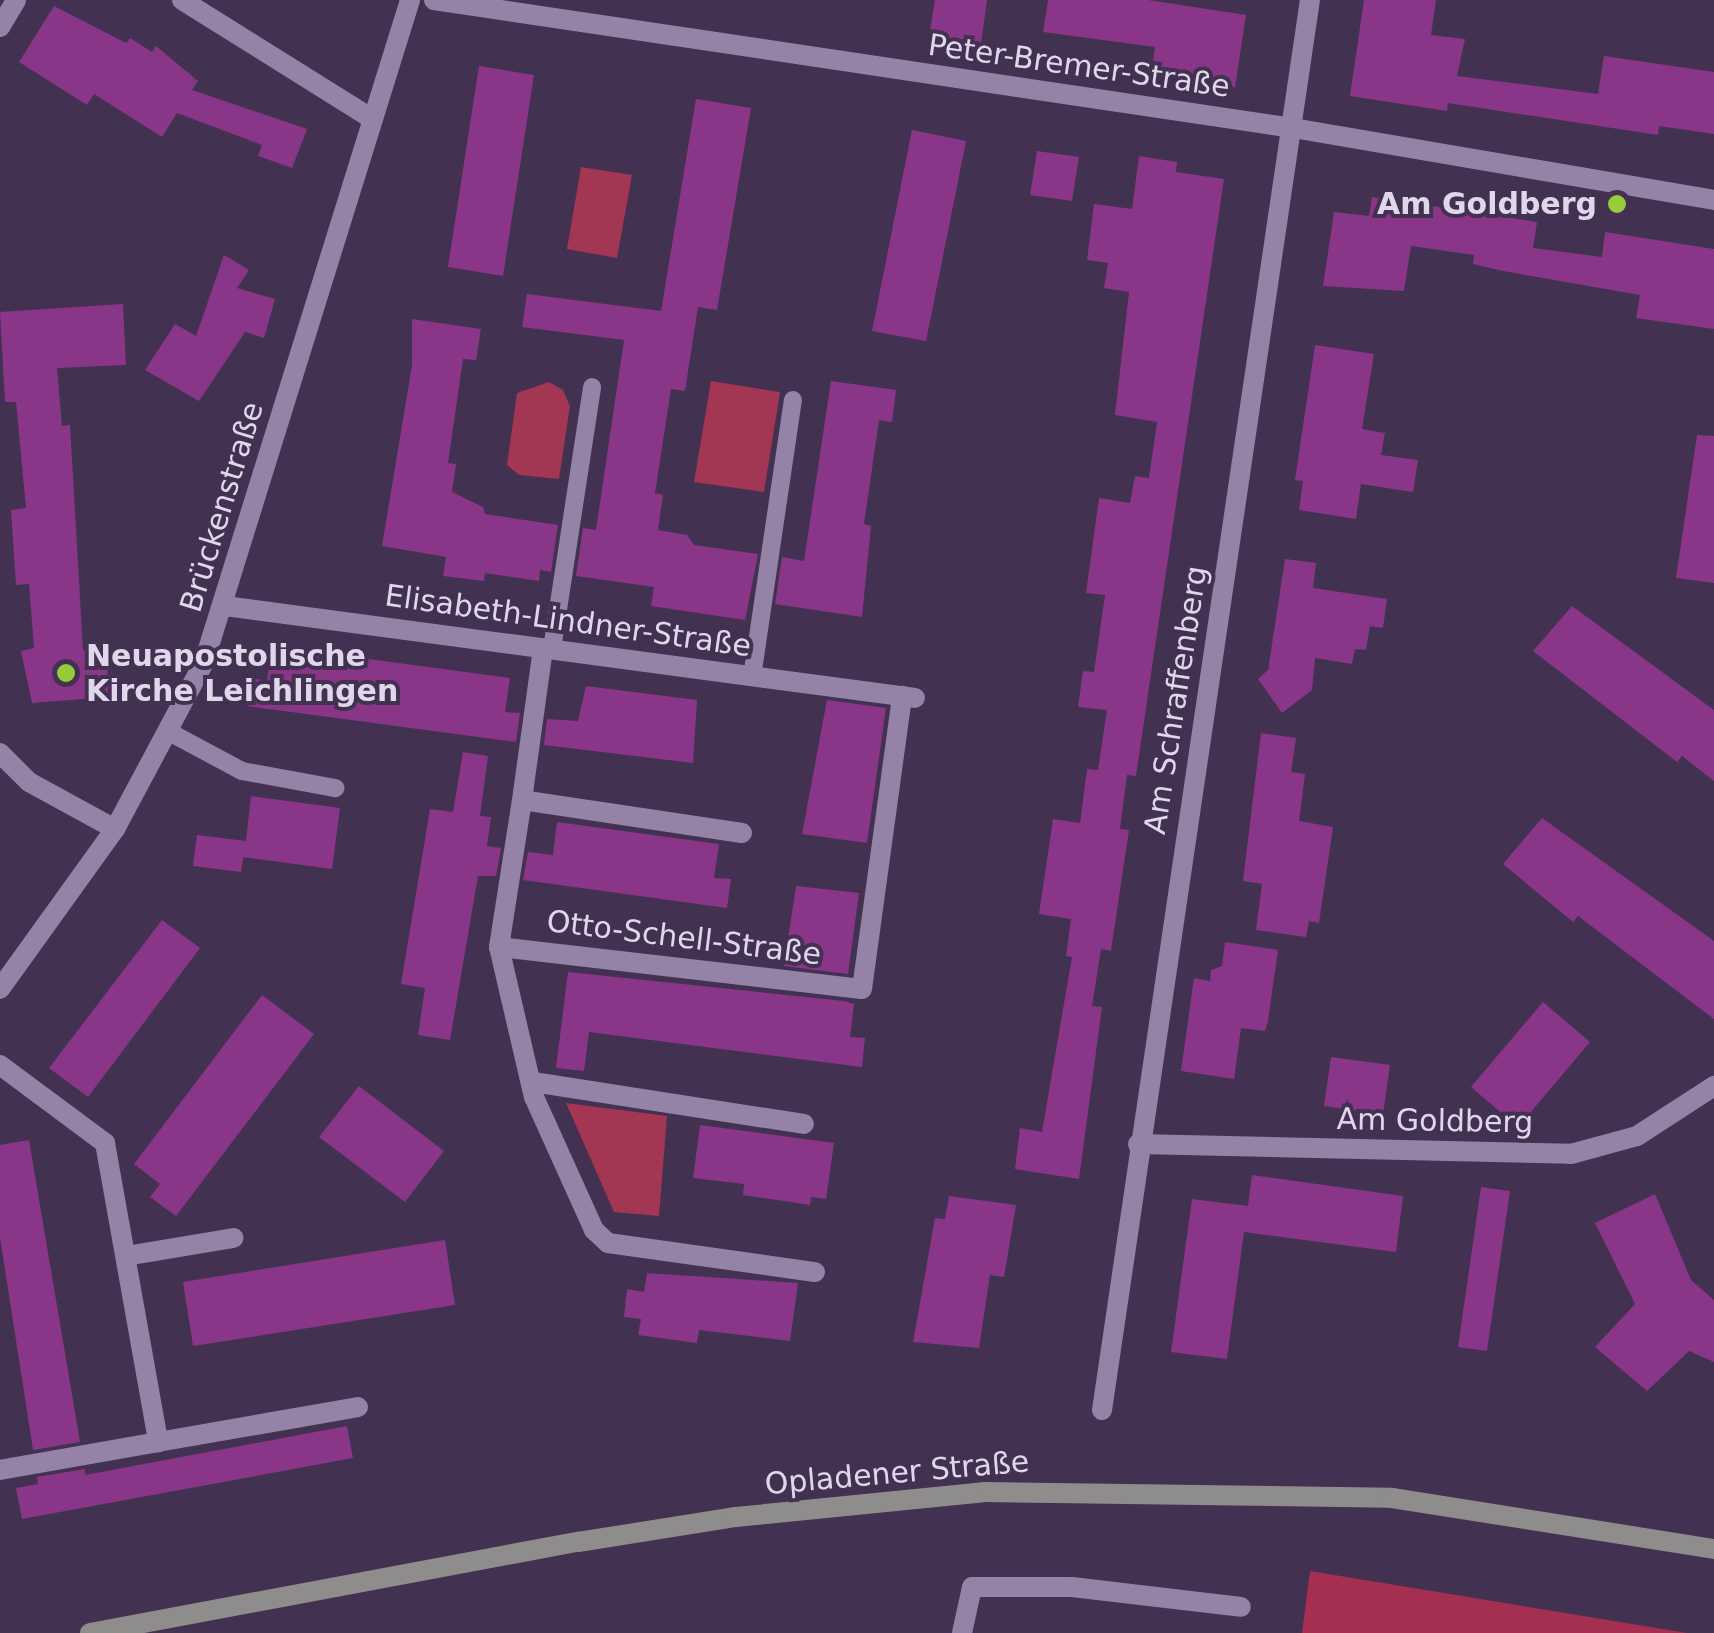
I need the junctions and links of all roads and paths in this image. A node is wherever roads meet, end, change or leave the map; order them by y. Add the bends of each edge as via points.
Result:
1 (16, 0) edge
2 (182, 0) edge
3 (410, 0) edge
4 (434, 0) edge
5 (1310, 0) edge
6 (0, 27) edge
7 (371, 118) junction
8 (1293, 128) junction
9 (1714, 200) edge
10 (592, 387) dead end
11 (793, 400) dead end
12 (225, 606) junction
13 (547, 648) junction
14 (752, 676) junction
15 (172, 733) junction
16 (0, 753) edge
17 (335, 788) dead end
18 (522, 800) junction
19 (115, 829) junction
20 (742, 833) dead end
21 (499, 947) junction
22 (0, 989) edge
23 (862, 989) joint
24 (0, 1064) edge
25 (533, 1082) junction
26 (1714, 1086) edge
27 (804, 1124) dead end
28 (1138, 1144) junction
29 (234, 1238) dead end
30 (126, 1256) junction
31 (815, 1272) dead end
32 (358, 1408) dead end
33 (1102, 1410) dead end
34 (158, 1442) junction
35 (0, 1470) edge
36 (1714, 1549) edge
37 (1241, 1607) dead end
38 (90, 1633) edge
39 (962, 1633) edge

1 - 6 street
2 - 7 street
3 - 7 street, Brückenstraße
4 - 8 street, Peter-Bremer-Straße
5 - 8 street, Am Schraffenberg
7 - 12 street, Brückenstraße
8 - 9 street, Peter-Bremer-Straße
8 - 28 street, Am Schraffenberg
10 - 13 lane
11 - 14 lane
12 - 13 street, Elisabeth-Lindner-Straße
12 - 15 street, Brückenstraße
13 - 14 street, Elisabeth-Lindner-Straße
13 - 18 street, Otto-Schell-Straße
14 - 23 street, Elisabeth-Lindner-Straße via 909,697
15 - 17 lane via 242,772
15 - 19 street, Brückenstraße
16 - 19 street via 30,782
18 - 20 street
18 - 21 street, Otto-Schell-Straße
19 - 22 street, Brückenstraße
21 - 23 street, Otto-Schell-Straße
21 - 25 street, Otto-Schell-Straße
24 - 30 street via 104,1144
25 - 27 street
25 - 31 street, Otto-Schell-Straße via 566,1175 594,1230 608,1243
26 - 28 street, Am Goldberg via 1638,1136 1570,1154
28 - 33 street, Am Schraffenberg
29 - 30 street
30 - 34 street
32 - 34 street
34 - 35 street
36 - 38 main road, Opladener Straße via 1392,1498 986,1492 598,1539
37 - 39 street via 1072,1587 972,1588

